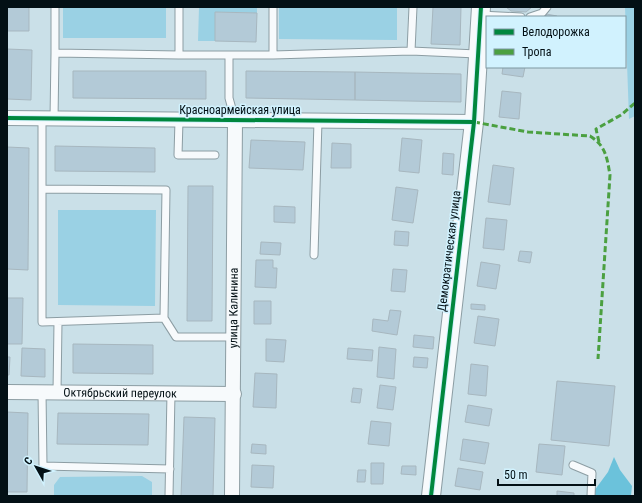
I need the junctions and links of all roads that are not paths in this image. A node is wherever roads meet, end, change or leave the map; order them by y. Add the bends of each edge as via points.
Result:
1 (55, 7) edge
2 (179, 7) edge
3 (273, 7) edge
4 (413, 7) edge
5 (547, 7) edge
6 (480, 11) edge
7 (514, 16) edge
8 (533, 16) edge
9 (411, 51) junction
10 (55, 53) junction
11 (478, 54) junction
12 (179, 55) junction
13 (229, 55) junction
14 (273, 55) junction
15 (7, 118) edge
16 (48, 119) junction
17 (178, 120) junction
18 (235, 120) junction
19 (318, 121) junction
20 (474, 122) junction
21 (215, 156) dead end
22 (42, 189) junction
23 (314, 255) dead end
24 (164, 318) junction
25 (58, 322) junction
26 (233, 337) junction
27 (7, 392) edge
28 (42, 392) junction
29 (57, 392) junction
30 (171, 393) junction
31 (234, 394) junction
32 (573, 465) dead end
33 (170, 469) junction
34 (169, 496) edge
35 (232, 496) edge
36 (431, 496) edge
37 (590, 496) edge

1 - 10 lane
2 - 12 lane
3 - 14 lane
4 - 9 lane
5 - 8 lane via 542,13
6 - 7 lane
6 - 11 street, Демократическая улица
9 - 11 lane
9 - 14 lane
10 - 12 lane
10 - 16 lane
11 - 20 street, Демократическая улица
12 - 13 lane
13 - 14 lane
13 - 18 lane via 230,98
15 - 16 street, Красноармейская улица
16 - 17 street, Красноармейская улица
16 - 22 lane
17 - 18 street, Красноармейская улица
17 - 21 lane via 178,155
18 - 19 street, Красноармейская улица
18 - 26 street, улица Калинина
19 - 20 street, Красноармейская улица
19 - 23 lane
20 - 36 street, Демократическая улица
22 - 24 lane via 166,190
22 - 25 lane via 42,322
24 - 25 lane
24 - 26 lane via 176,337
25 - 29 lane
26 - 31 street, улица Калинина
27 - 28 street, Октябрьский переулок
28 - 29 street, Октябрьский переулок
28 - 33 lane via 43,466
29 - 30 street, Октябрьский переулок
30 - 31 street, Октябрьский переулок
30 - 33 lane
31 - 35 street, улица Калинина
32 - 37 lane via 592,473
33 - 34 lane

